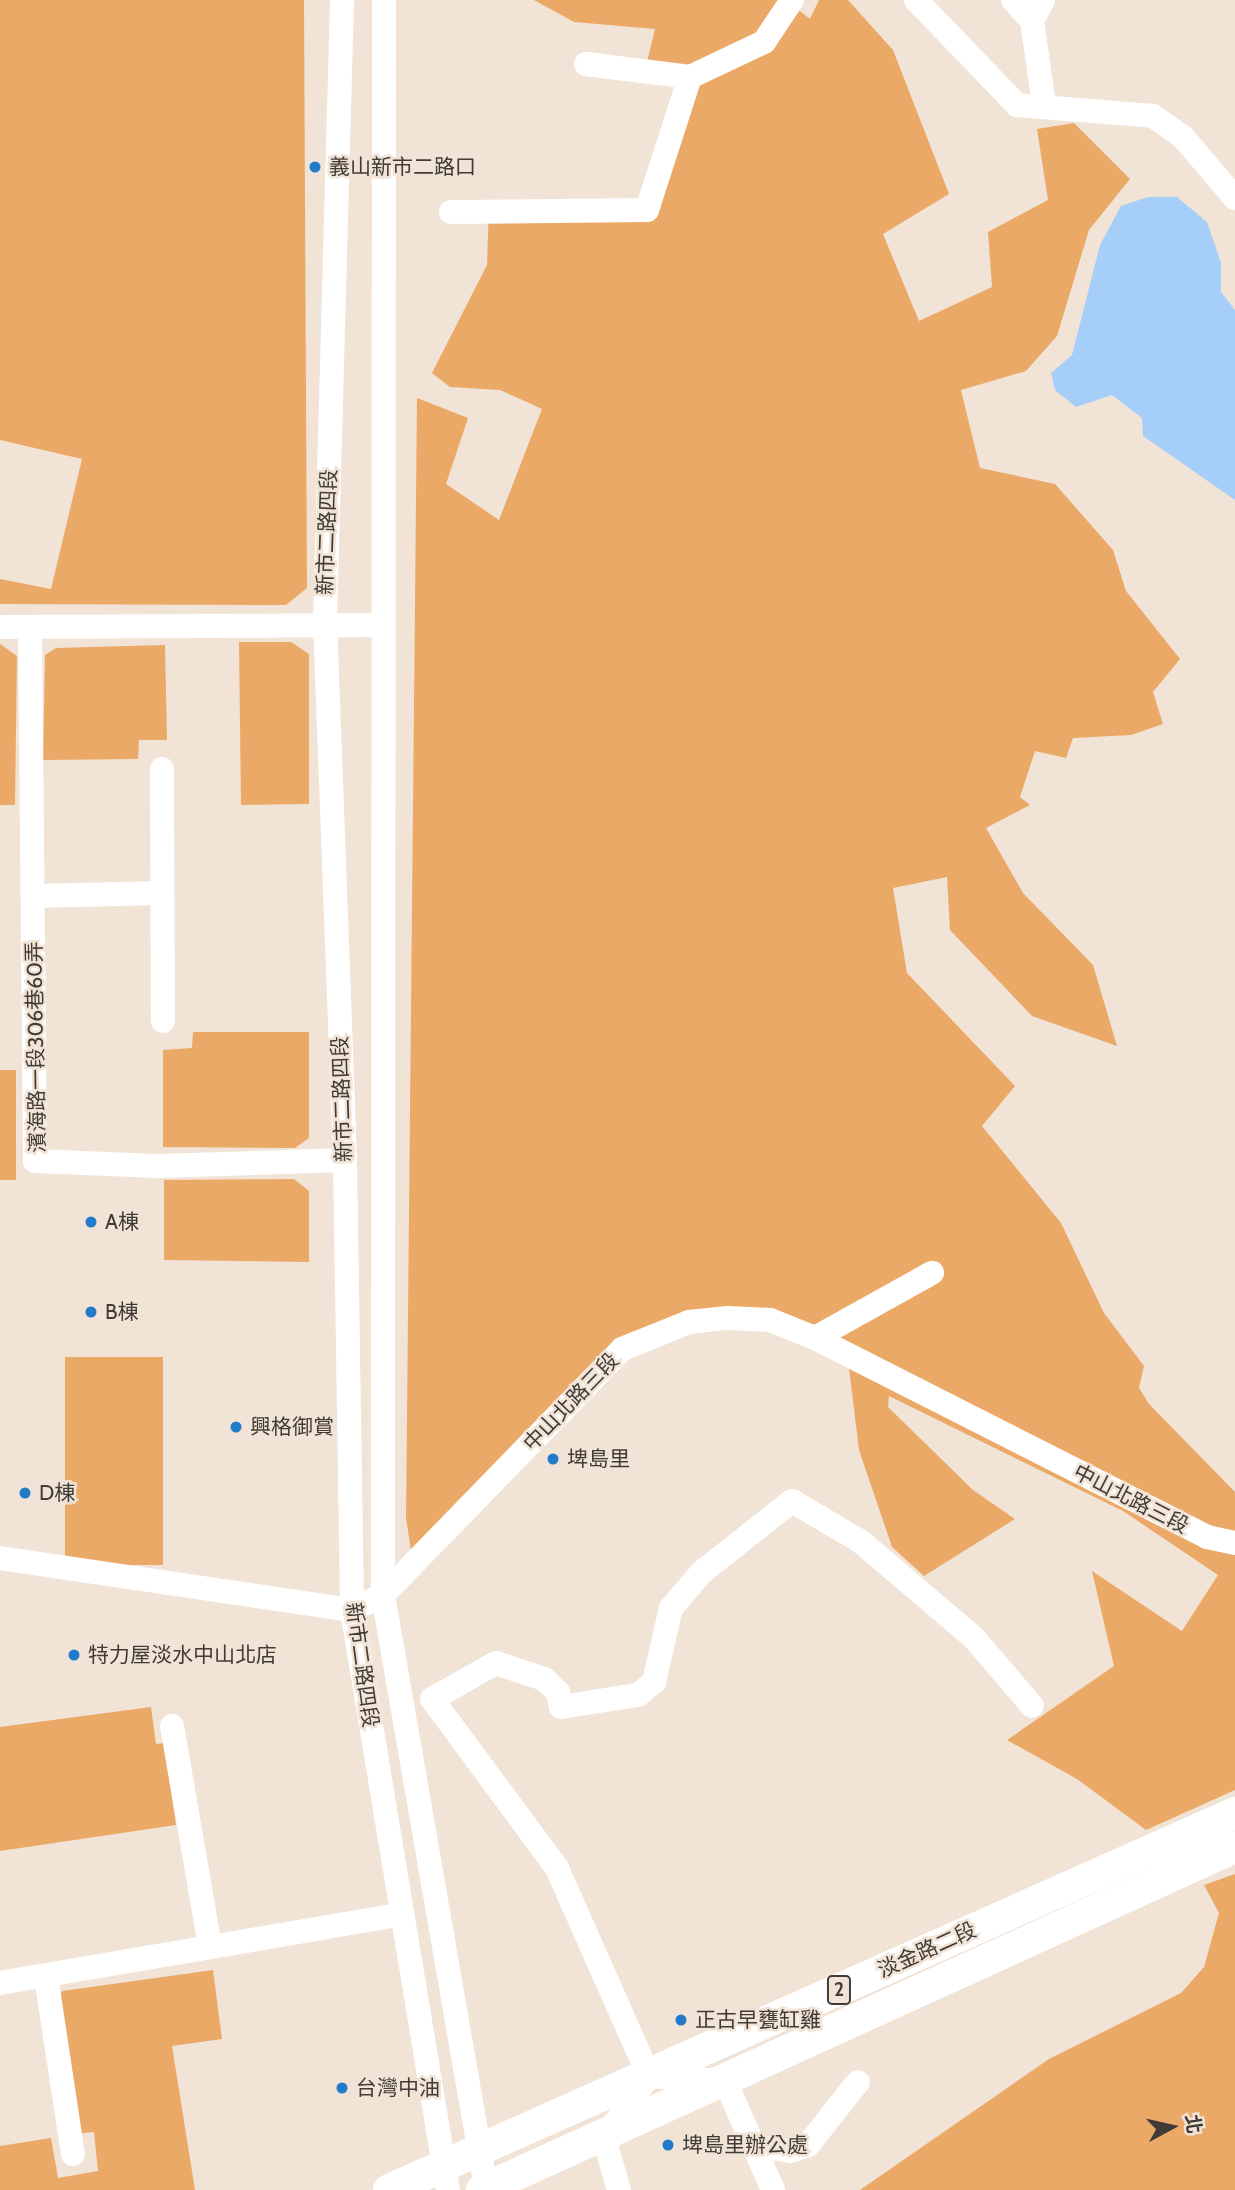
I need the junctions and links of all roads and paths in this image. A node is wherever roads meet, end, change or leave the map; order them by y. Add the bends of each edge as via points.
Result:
1 (342, 0) edge
2 (384, 0) edge
3 (792, 0) edge
4 (916, 0) edge
5 (1013, 0) edge
6 (1037, 10) edge
7 (586, 64) dead end
8 (690, 77) junction
9 (1044, 104) junction
10 (1235, 198) edge
11 (451, 212) dead end
12 (325, 621) junction
13 (384, 625) junction
14 (30, 626) junction
15 (0, 627) edge
16 (162, 769) dead end
17 (162, 893) junction
18 (33, 896) junction
19 (163, 1021) dead end
20 (345, 1160) junction
21 (932, 1273) dead end
22 (815, 1338) junction
23 (1235, 1543) edge
24 (0, 1558) edge
25 (383, 1595) junction
26 (352, 1610) junction
27 (432, 1699) junction
28 (1032, 1706) dead end
29 (402, 1708) junction
30 (172, 1726) dead end
31 (1235, 1812) edge
32 (1235, 1847) edge
33 (402, 1914) junction
34 (210, 1947) junction
35 (46, 1976) junction
36 (0, 1983) edge
37 (649, 2076) junction
38 (725, 2081) junction
39 (858, 2082) dead end
40 (604, 2138) junction
41 (752, 2146) junction
42 (479, 2151) junction
43 (73, 2154) dead end
44 (445, 2178) edge
45 (484, 2189) edge
46 (389, 2190) edge
47 (620, 2190) edge
48 (773, 2190) edge

1 - 12 street, 新市二路四段
2 - 13 street, 新市二路四段
3 - 8 street via 764,42
4 - 9 street via 1017,105
5 - 6 street
6 - 9 street
7 - 8 street
8 - 11 street via 647,210
9 - 10 street via 1153,116 1183,137
12 - 13 street
12 - 14 street
12 - 20 street, 新市二路四段
13 - 25 street, 新市二路四段
14 - 15 street
14 - 18 street, 濱海路一段306巷60弄
16 - 17 street
17 - 18 street
17 - 19 street
18 - 20 street, 濱海路一段306巷60弄 via 34,1161 157,1166
20 - 26 street, 新市二路四段
21 - 22 street
22 - 23 street, 中山北路三段 via 1207,1537
22 - 25 street, 中山北路三段 via 770,1320 728,1318 689,1322 622,1349
24 - 26 street
25 - 26 street, 中山北路三段
25 - 29 street, 新市二路四段
26 - 33 street, 新市二路四段
27 - 28 street via 496,1663 544,1679 558,1692 561,1707 638,1695 654,1682 671,1608 702,1572 792,1501 860,1541 974,1638
27 - 29 street
27 - 37 street via 557,1868
29 - 42 street, 新市二路四段
30 - 34 street
31 - 37 main road, 淡金路二段 / 2
32 - 38 main road, 淡金路二段 / 2
33 - 34 street
33 - 44 street, 新市二路四段
34 - 35 street
35 - 36 street
35 - 43 street
37 - 38 street
37 - 40 street
37 - 42 main road, 淡金路二段 / 2
38 - 40 main road, 淡金路二段 / 2
38 - 41 street
39 - 41 street via 808,2146 790,2151
40 - 45 main road, 淡金路二段 / 2
40 - 47 street
41 - 48 street
42 - 44 main road, 淡金路二段 / 2
42 - 45 street, 新市二路四段
44 - 46 main road, 淡金路二段 / 2

